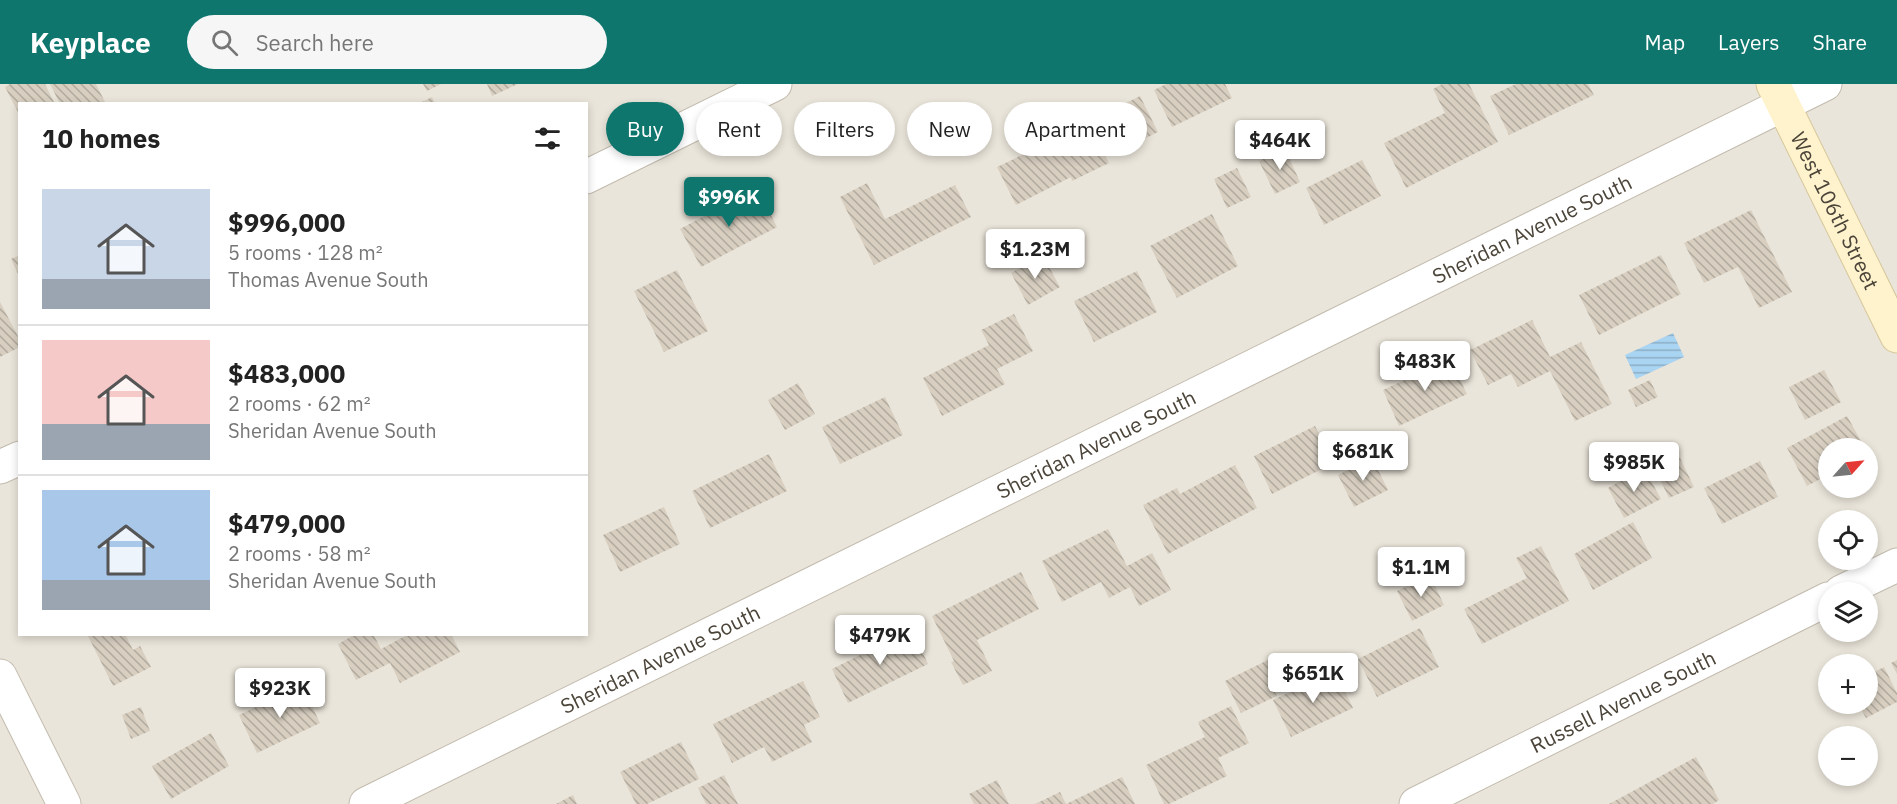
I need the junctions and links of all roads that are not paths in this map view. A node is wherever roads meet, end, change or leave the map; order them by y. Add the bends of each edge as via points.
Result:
1 (775, 84) edge
2 (1825, 84) edge
3 (1778, 94) edge
4 (588, 176) edge
5 (1897, 336) edge
6 (18, 459) edge
7 (0, 467) edge
8 (1897, 565) edge
9 (1862, 582) edge
10 (1818, 604) edge
11 (0, 676) edge
12 (64, 804) edge
13 (366, 804) edge
14 (1416, 804) edge

1 - 4 street
2 - 3 street, Sheridan Avenue South
3 - 5 street, West 106th Street
3 - 13 street, Sheridan Avenue South
6 - 7 street
8 - 9 street
10 - 14 street, Russell Avenue South
11 - 12 street

